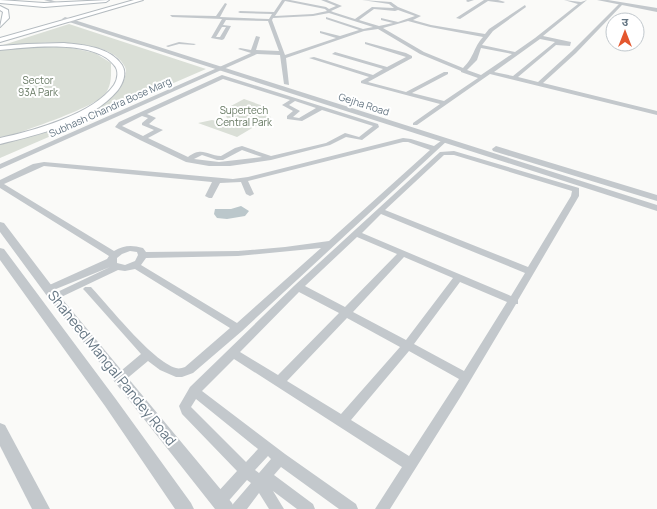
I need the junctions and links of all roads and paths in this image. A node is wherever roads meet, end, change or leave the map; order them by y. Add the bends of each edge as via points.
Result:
1 (46, 0) edge
2 (106, 0) edge
3 (133, 0) edge
4 (140, 0) edge
5 (284, 0) edge
6 (322, 0) edge
7 (364, 0) edge
8 (396, 0) edge
9 (487, 0) edge
10 (490, 0) edge
11 (498, 0) edge
12 (566, 0) edge
13 (599, 0) edge
14 (608, 0) edge
15 (0, 1) edge
16 (583, 1) edge
17 (390, 3) junction
18 (60, 4) junction
19 (225, 4) dead end
20 (621, 4) junction
21 (632, 5) junction
22 (525, 6) dead end
23 (0, 8) edge
24 (74, 8) dead end
25 (397, 8) junction
26 (657, 9) edge
27 (81, 11) dead end
28 (187, 11) dead end
29 (329, 11) junction
30 (240, 12) dead end
31 (90, 14) junction
32 (172, 16) dead end
33 (272, 17) junction
34 (325, 17) dead end
35 (217, 18) junction
36 (225, 18) junction
37 (71, 19) junction
38 (383, 19) dead end
39 (356, 20) junction
40 (409, 20) junction
41 (456, 22) dead end
42 (399, 24) junction
43 (0, 25) edge
44 (220, 26) dead end
45 (449, 26) dead end
46 (378, 27) junction
47 (387, 29) junction
48 (443, 29) junction
49 (363, 30) junction
50 (322, 32) dead end
51 (486, 36) junction
52 (258, 37) dead end
53 (539, 37) junction
54 (342, 38) junction
55 (0, 39) edge
56 (367, 43) dead end
57 (194, 44) dead end
58 (168, 46) junction
59 (478, 46) junction
60 (0, 48) edge
61 (240, 49) dead end
62 (255, 52) junction
63 (335, 54) dead end
64 (517, 54) junction
65 (282, 55) junction
66 (312, 58) dead end
67 (224, 67) junction
68 (387, 69) junction
69 (463, 71) junction
70 (489, 72) junction
71 (446, 73) dead end
72 (372, 76) junction
73 (481, 77) junction
74 (514, 78) junction
75 (539, 84) junction
76 (285, 86) junction
77 (274, 93) junction
78 (406, 94) junction
79 (160, 96) junction
80 (295, 99) junction
81 (171, 100) junction
82 (443, 103) junction
83 (320, 108) junction
84 (657, 113) edge
85 (142, 114) junction
86 (415, 124) junction
87 (142, 139) junction
88 (445, 140) junction
89 (0, 141) edge
90 (435, 149) junction
91 (271, 158) junction
92 (189, 160) junction
93 (511, 161) junction
94 (0, 167) edge
95 (505, 168) junction
96 (521, 169) junction
97 (244, 180) junction
98 (217, 181) junction
99 (0, 184) edge
100 (250, 194) dead end
101 (209, 196) dead end
102 (657, 198) edge
103 (657, 208) edge
104 (380, 211) junction
105 (0, 225) edge
106 (355, 233) junction
107 (332, 243) junction
108 (0, 252) edge
109 (402, 254) junction
110 (143, 255) junction
111 (114, 261) junction
112 (135, 265) junction
113 (530, 271) junction
114 (458, 278) junction
115 (87, 281) junction
116 (298, 287) junction
117 (51, 293) junction
118 (514, 301) junction
119 (346, 313) junction
120 (238, 328) junction
121 (407, 346) junction
122 (232, 352) junction
123 (148, 355) junction
124 (466, 377) junction
125 (120, 378) junction
126 (278, 382) junction
127 (194, 391) junction
128 (342, 422) junction
129 (0, 430) edge
130 (267, 448) junction
131 (280, 458) junction
132 (411, 465) junction
133 (246, 472) junction
134 (262, 479) junction
135 (223, 505) edge
136 (41, 509) edge
137 (184, 509) edge
138 (238, 509) edge
139 (277, 509) edge
140 (308, 509) edge
141 (351, 509) edge
142 (382, 509) edge

1 - 18 street
2 - 18 main road
3 - 31 main road
4 - 31 main road
5 - 29 street
5 - 33 street
6 - 29 street via 340,6
7 - 17 street
8 - 17 street
9 - 41 street via 458,18 463,19
10 - 11 street via 503,2
12 - 16 street
13 - 20 street
14 - 21 street
15 - 18 main road via 36,5
16 - 53 street
17 - 25 street
18 - 24 main road
19 - 35 street
20 - 21 street
20 - 75 street
21 - 26 street
22 - 51 street
23 - 43 main road via 6,11 6,18
25 - 39 street via 373,8
25 - 40 street via 419,15
27 - 31 main road
28 - 35 street
29 - 33 street via 313,15
29 - 39 street
30 - 33 street
31 - 37 main road
32 - 35 street
33 - 36 street
33 - 65 street
34 - 49 street
35 - 36 street
36 - 44 street
37 - 55 main road
37 - 58 street, Gejha Road
37 - 67 street, Gejha Road
38 - 42 street
39 - 46 street
40 - 42 street
40 - 48 street
42 - 47 street
45 - 48 street
46 - 47 street
46 - 49 street
47 - 69 street via 422,53
48 - 51 street
49 - 54 street
50 - 54 street
51 - 59 street
52 - 62 street
53 - 64 street
53 - 74 street via 569,43 568,45 555,42
54 - 65 street
56 - 68 street via 410,56
57 - 58 street via 179,43
58 - 67 street, Gejha Road
59 - 64 street
59 - 69 street via 474,60
60 - 89 main road via 69,45 98,51 117,62 121,77 109,95 78,115 46,128
61 - 62 street
62 - 65 street
62 - 67 street, Subhash Chandra Bose Marg
63 - 68 street
64 - 70 street
65 - 76 street
66 - 72 street
67 - 76 street, Gejha Road
67 - 79 street, Subhash Chandra Bose Marg
68 - 72 street
69 - 73 street
70 - 73 street
70 - 74 street
71 - 78 street
72 - 78 street via 364,82
73 - 82 street
74 - 75 street
75 - 84 street
76 - 77 street
76 - 86 street, Gejha Road
76 - 88 street, Gejha Road
77 - 80 street
77 - 81 street via 224,77
78 - 82 street
79 - 81 street
79 - 94 street, Subhash Chandra Bose Marg
80 - 83 street
80 - 83 street via 284,105 298,111 289,116 290,118 300,120
81 - 85 street
82 - 86 street
83 - 91 street via 376,127 360,139 345,135 328,144
85 - 87 street via 118,127
85 - 87 street via 153,118 144,124 160,130
86 - 102 street, Gejha Road
87 - 92 street
88 - 90 street
88 - 93 street, Gejha Road
90 - 97 street via 402,140
90 - 107 street
91 - 92 street via 231,165
91 - 92 street via 242,148 223,158 203,153
93 - 95 street
93 - 96 street, Gejha Road
95 - 96 street
95 - 104 street via 454,153 444,153
96 - 103 street, Gejha Road
96 - 113 street via 577,191
97 - 98 street
97 - 100 street
98 - 99 street via 44,164
98 - 101 street
99 - 111 street
104 - 106 street
104 - 113 street
105 - 117 street, Shaheed Mangal Pandey Road
106 - 109 street
106 - 116 street
107 - 110 street via 258,253
107 - 120 street
108 - 137 street via 110,402
109 - 114 street
109 - 119 street
110 - 111 street via 137,249 129,248 120,251
110 - 112 street
111 - 112 street via 126,268
111 - 115 street
112 - 120 street
113 - 118 street
114 - 118 street
114 - 121 street
115 - 117 street
115 - 123 street
116 - 119 street
116 - 122 street
117 - 125 street, Shaheed Mangal Pandey Road
118 - 124 street
119 - 121 street
119 - 126 street
120 - 123 street via 189,370 183,372 172,372
121 - 124 street
121 - 128 street
122 - 126 street
122 - 127 street
123 - 125 street
124 - 132 street
125 - 135 street, Shaheed Mangal Pandey Road
126 - 128 street
127 - 130 street
127 - 133 street via 185,406 186,410
128 - 132 street
129 - 136 street
130 - 131 street
130 - 133 street
131 - 134 street
131 - 141 street
132 - 142 street
133 - 134 street
133 - 135 street
134 - 138 street
134 - 139 street
134 - 140 street

